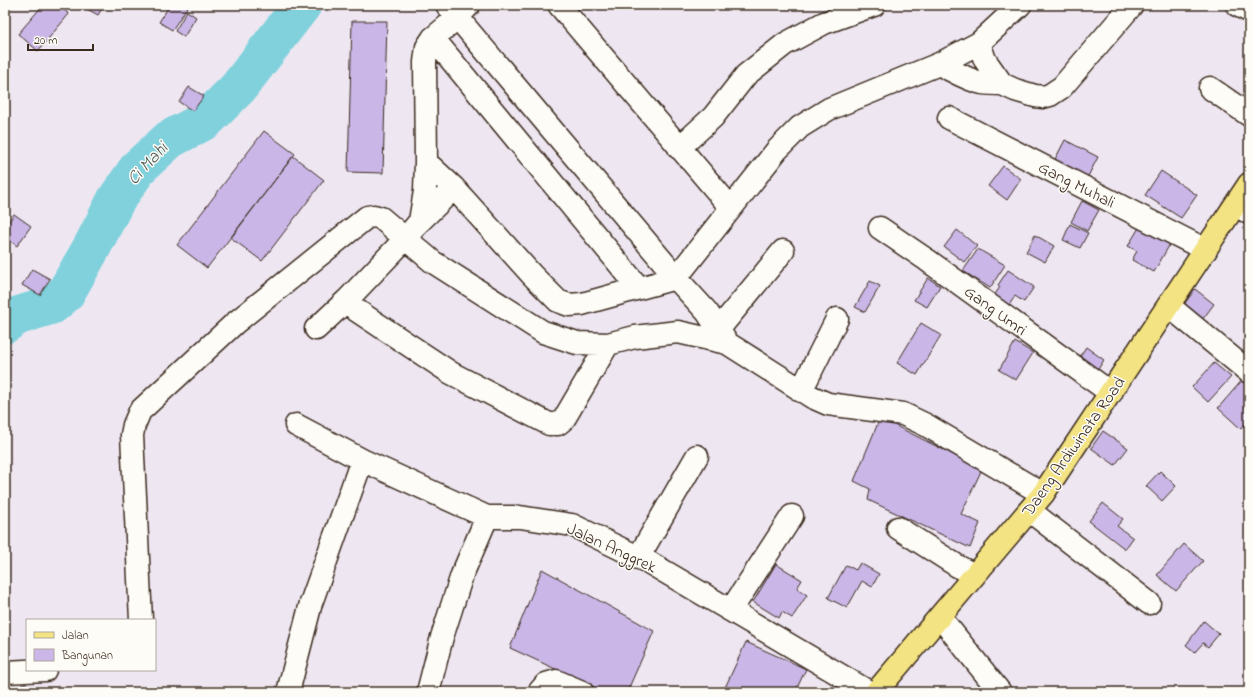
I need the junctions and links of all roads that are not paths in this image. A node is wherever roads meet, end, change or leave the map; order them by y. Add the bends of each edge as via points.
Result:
1 (560, 5) edge
2 (874, 5) edge
3 (1020, 5) edge
4 (1132, 5) edge
5 (1237, 5) edge
6 (458, 9) edge
7 (1249, 11) edge
8 (433, 38) junction
9 (979, 43) junction
10 (939, 64) junction
11 (1002, 84) junction
12 (1210, 88) dead end
13 (1249, 115) edge
14 (949, 118) dead end
15 (680, 148) junction
16 (426, 162) junction
17 (1249, 184) edge
18 (454, 188) junction
19 (730, 208) junction
20 (1242, 209) edge
21 (880, 228) dead end
22 (413, 230) junction
23 (1206, 250) junction
24 (783, 251) dead end
25 (676, 278) junction
26 (639, 288) junction
27 (347, 300) junction
28 (1169, 306) junction
29 (837, 318) dead end
30 (316, 329) dead end
31 (722, 336) junction
32 (608, 344) junction
33 (1249, 372) edge
34 (801, 391) junction
35 (1111, 393) junction
36 (296, 425) dead end
37 (697, 456) dead end
38 (362, 460) junction
39 (1043, 494) junction
40 (1030, 511) junction
41 (792, 516) dead end
42 (487, 517) junction
43 (898, 528) dead end
44 (638, 558) junction
45 (974, 575) junction
46 (1149, 603) dead end
47 (730, 610) junction
48 (940, 617) junction
49 (141, 619) edge
50 (26, 671) edge
51 (5, 672) edge
52 (288, 692) edge
53 (428, 692) edge
54 (539, 692) edge
55 (582, 692) edge
56 (869, 692) edge
57 (876, 692) edge
58 (1000, 692) edge

1 - 15 street
2 - 15 street via 824,23 785,44 746,74 713,117
3 - 9 street
4 - 11 street via 1062,87 1043,97
5 - 7 street
6 - 8 street
6 - 25 street
8 - 16 street via 427,47 424,62
8 - 26 street
9 - 10 street
9 - 11 street via 986,60
10 - 11 street via 975,81
10 - 19 street via 829,109 800,127 777,150
12 - 13 street
14 - 23 street, Gang Muhali
15 - 19 street
16 - 18 street
16 - 22 street via 424,191
17 - 20 main road, Daeng Ardiwinata Road
18 - 22 street
18 - 26 street via 558,301 569,305 582,304
19 - 25 street
20 - 23 main road, Daeng Ardiwinata Road
21 - 35 street, Gang Umri
22 - 27 street
22 - 32 street via 433,262 543,332 577,343
22 - 49 street via 374,216 367,217 235,323 140,411 132,435
23 - 28 main road, Daeng Ardiwinata Road
24 - 31 street
25 - 26 street
25 - 31 street via 707,312
27 - 30 street
27 - 32 street via 356,310 451,373 550,424 558,424 564,419
28 - 33 street
28 - 35 main road, Daeng Ardiwinata Road
29 - 34 street
31 - 32 street via 678,332 635,337
31 - 34 street
34 - 39 street via 828,404 903,414
35 - 39 main road, Daeng Ardiwinata Road
36 - 38 street, Jalan Anggrek
37 - 44 street
38 - 42 street, Jalan Anggrek
38 - 52 street via 311,603
39 - 40 main road, Daeng Ardiwinata Road
40 - 45 main road, Daeng Ardiwinata Road
40 - 46 street
41 - 47 street
42 - 44 street, Jalan Anggrek via 520,517 572,525
42 - 53 street via 462,575
43 - 45 street
44 - 47 street, Jalan Anggrek
45 - 48 main road, Daeng Ardiwinata Road
47 - 56 street, Jalan Anggrek
48 - 57 main road, Daeng Ardiwinata Road
48 - 58 street
50 - 51 street
54 - 55 street via 546,684 556,681

